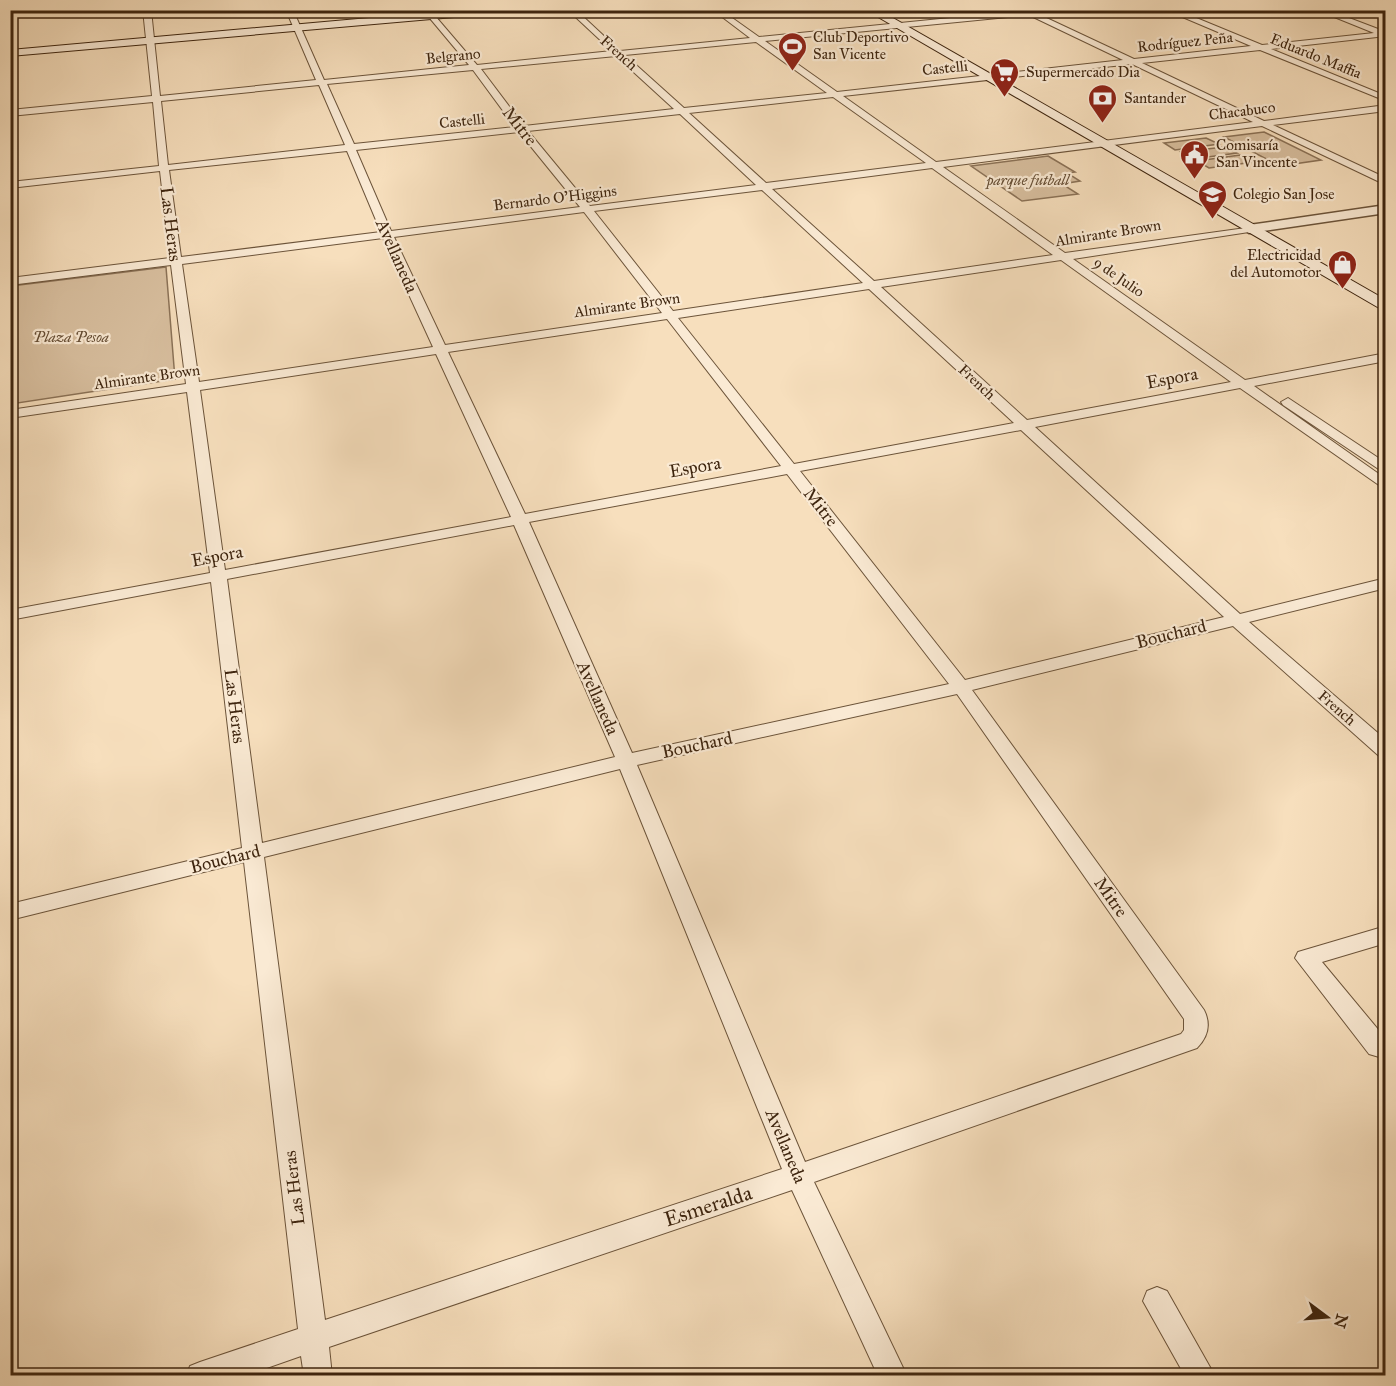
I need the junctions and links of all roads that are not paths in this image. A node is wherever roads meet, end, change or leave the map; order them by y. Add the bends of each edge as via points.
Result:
1 (147, 10) edge
2 (289, 10) edge
3 (454, 10) edge
4 (500, 10) edge
5 (571, 10) edge
6 (716, 10) edge
7 (731, 10) edge
8 (871, 10) edge
9 (885, 10) edge
10 (1057, 10) edge
11 (1169, 10) edge
12 (1320, 10) edge
13 (1028, 12) edge
14 (428, 13) edge
15 (911, 25) junction
16 (296, 26) junction
17 (897, 27) junction
18 (1385, 34) edge
19 (770, 38) junction
20 (151, 39) junction
21 (758, 39) junction
22 (1261, 48) junction
23 (10, 51) edge
24 (618, 53) junction
25 (1132, 62) junction
26 (475, 67) junction
27 (994, 78) junction
28 (320, 83) junction
29 (848, 94) junction
30 (836, 95) junction
31 (1386, 99) edge
32 (156, 100) junction
33 (1386, 108) edge
34 (684, 112) junction
35 (10, 113) edge
36 (1264, 123) junction
37 (522, 130) junction
38 (1117, 142) junction
39 (1102, 144) junction
40 (351, 148) junction
41 (948, 164) junction
42 (934, 166) junction
43 (164, 168) junction
44 (1386, 182) edge
45 (10, 185) edge
46 (764, 187) junction
47 (587, 209) junction
48 (1386, 209) edge
49 (1267, 226) junction
50 (1249, 228) junction
51 (387, 234) junction
52 (1078, 254) junction
53 (1063, 257) junction
54 (176, 260) junction
55 (10, 282) edge
56 (873, 286) junction
57 (1386, 293) edge
58 (1386, 307) edge
59 (670, 315) junction
60 (440, 350) junction
61 (1386, 357) edge
62 (1259, 381) junction
63 (1242, 384) junction
64 (193, 387) junction
65 (10, 414) edge
66 (1024, 426) junction
67 (792, 470) junction
68 (1386, 470) edge
69 (1386, 486) edge
70 (519, 518) junction
71 (218, 575) junction
72 (1386, 583) edge
73 (10, 615) edge
74 (1235, 618) junction
75 (961, 687) junction
76 (1386, 751) edge
77 (626, 760) junction
78 (254, 853) junction
79 (10, 912) edge
80 (1386, 933) edge
81 (1196, 1017) joint
82 (1386, 1049) edge
83 (798, 1176) junction
84 (1157, 1301) dead end
85 (313, 1338) junction
86 (200, 1376) edge
87 (318, 1376) edge
88 (893, 1376) edge
89 (1201, 1376) edge

1 - 20 street, Las Heras
2 - 16 street, Avellaneda
3 - 14 main road
4 - 14 main road
5 - 24 street, French
6 - 21 street, 9 de Julio
7 - 19 street, 9 de Julio
8 - 17 main road
9 - 15 main road
10 - 13 street, Belgrano
11 - 22 street, Eduardo Maffia
12 - 18 street
13 - 15 street, Belgrano
13 - 25 street
14 - 16 main road
14 - 26 street, Mitre
15 - 17 street, Belgrano
15 - 27 main road
16 - 20 main road
16 - 28 street, Avellaneda
17 - 19 street, Belgrano
17 - 27 main road
18 - 22 street, Rodríguez Peña
19 - 21 street, Belgrano
19 - 29 street, 9 de Julio
20 - 23 main road
20 - 32 street, Las Heras
21 - 24 street, Belgrano
21 - 30 street, 9 de Julio
22 - 25 street, Rodríguez Peña
22 - 31 street, Eduardo Maffia
24 - 26 street, Belgrano
24 - 34 street, French
25 - 27 street, Rodríguez Peña
25 - 36 street
26 - 28 street, Belgrano
26 - 37 street, Mitre
27 - 29 street, Castelli
27 - 38 main road
27 - 39 main road
28 - 32 street, Belgrano
28 - 40 street, Avellaneda
29 - 30 street, Castelli
29 - 41 street, 9 de Julio
30 - 34 street, Castelli
30 - 42 street, 9 de Julio
32 - 35 street, Belgrano
32 - 43 street, Las Heras
33 - 36 street, Chacabuco
34 - 37 street, Castelli
34 - 46 street, French
36 - 38 street, Chacabuco
36 - 44 street
37 - 40 street, Castelli
37 - 47 street, Mitre
38 - 39 street, Chacabuco
38 - 49 main road
39 - 41 street, Bernardo O'Higgins
39 - 50 main road
40 - 43 street, Castelli
40 - 51 street, Avellaneda
41 - 42 street, Bernardo O'Higgins
41 - 52 street, 9 de Julio
42 - 46 street, Bernardo O'Higgins
42 - 53 street, 9 de Julio
43 - 45 street, Castelli
43 - 54 street, Las Heras
46 - 47 street, Bernardo O'Higgins
46 - 56 street, French
47 - 51 street, Bernardo O'Higgins
47 - 59 street, Mitre
48 - 49 street
49 - 50 street
49 - 57 main road
50 - 52 street, Almirante Brown
50 - 58 main road
51 - 54 street, Bernardo O'Higgins
51 - 60 street, Avellaneda
52 - 53 street, Almirante Brown
52 - 62 street, 9 de Julio
53 - 56 street, Almirante Brown
53 - 63 street, 9 de Julio
54 - 55 street, Bernardo O'Higgins
54 - 64 street, Las Heras
56 - 59 street, Almirante Brown
56 - 66 street, French
59 - 60 street, Almirante Brown
59 - 67 street, Mitre
60 - 64 street, Almirante Brown
60 - 70 street, Avellaneda
61 - 62 street, Espora
62 - 63 street, Espora
62 - 68 street, 9 de Julio
63 - 66 street, Espora
63 - 69 street, 9 de Julio
64 - 65 street, Almirante Brown
64 - 71 street, Las Heras
66 - 67 street, Espora
66 - 74 street, French
67 - 70 street, Espora
67 - 75 street, Mitre
70 - 71 street, Espora
70 - 77 street, Avellaneda
71 - 73 street, Espora
71 - 78 street, Las Heras
72 - 74 street, Bouchard
74 - 75 street, Bouchard
74 - 76 street, French
75 - 77 street, Bouchard
75 - 81 street, Mitre
77 - 78 street, Bouchard
77 - 83 street, Avellaneda
78 - 79 street, Bouchard
78 - 85 street, Las Heras
80 - 82 street via 1306,958 1377,1047
81 - 83 street, Esmeralda via 1196,1034 1189,1041
83 - 85 street, Esmeralda
83 - 88 street, Avellaneda
84 - 89 street
85 - 86 street, Esmeralda
85 - 87 street, Las Heras

